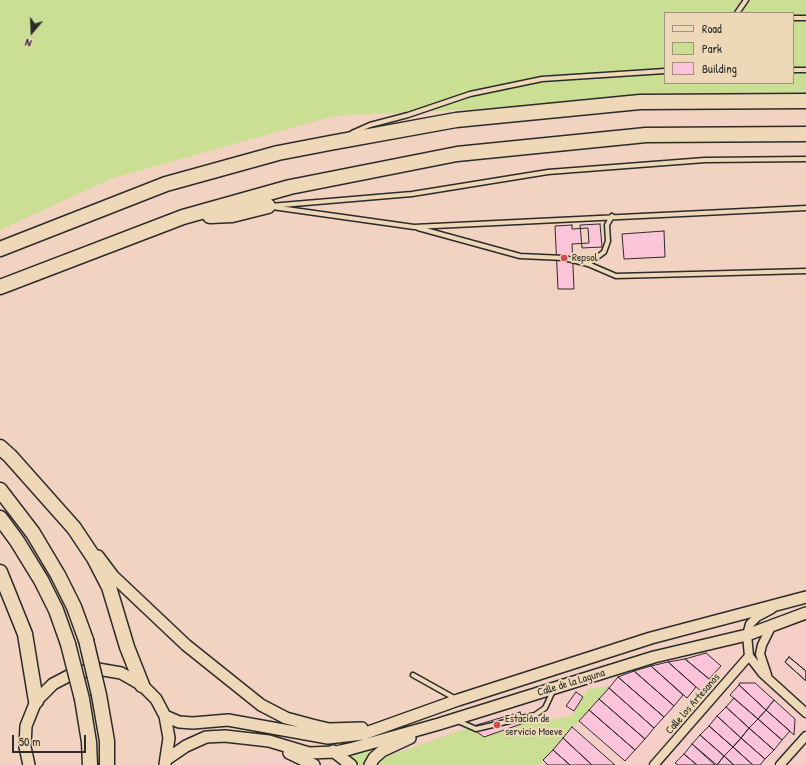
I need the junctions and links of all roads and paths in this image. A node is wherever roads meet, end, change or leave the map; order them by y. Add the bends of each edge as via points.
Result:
1 (746, 0) edge
2 (738, 12) edge
3 (794, 18) edge
4 (806, 18) edge
5 (794, 70) edge
6 (806, 70) edge
7 (664, 71) edge
8 (806, 101) edge
9 (806, 134) edge
10 (330, 143) junction
11 (806, 159) edge
12 (268, 206) junction
13 (806, 208) edge
14 (612, 216) junction
15 (183, 218) junction
16 (414, 227) junction
17 (0, 249) edge
18 (588, 264) junction
19 (806, 271) edge
20 (0, 287) edge
21 (0, 447) edge
22 (0, 490) edge
23 (0, 518) edge
24 (74, 528) junction
25 (0, 572) edge
26 (806, 596) edge
27 (789, 601) junction
28 (806, 612) edge
29 (771, 627) junction
30 (747, 635) junction
31 (749, 656) junction
32 (413, 675) dead end
33 (769, 679) junction
34 (142, 685) junction
35 (554, 688) junction
36 (458, 700) junction
37 (36, 701) junction
38 (806, 713) edge
39 (165, 716) junction
40 (454, 719) junction
41 (400, 720) junction
42 (440, 724) junction
43 (258, 725) junction
44 (806, 736) edge
45 (243, 737) junction
46 (336, 752) junction
47 (166, 762) edge
48 (29, 765) edge
49 (90, 765) edge
50 (108, 765) edge
51 (314, 765) edge
52 (351, 765) edge
53 (370, 765) edge
54 (654, 765) edge
55 (780, 765) edge

1 - 2 lane
3 - 4 lane
5 - 6 lane
7 - 10 lane via 542,79 470,94 370,125
8 - 10 highway via 640,102 456,120
9 - 15 highway via 646,135 457,154 290,187
10 - 17 highway via 278,153 166,184
11 - 12 lane via 706,160 548,172 412,194
12 - 15 highway via 232,215
12 - 16 lane
13 - 14 lane
14 - 16 lane
14 - 18 lane via 607,225 608,241 604,252
15 - 20 highway
16 - 18 lane via 520,256 564,258
18 - 19 lane via 616,276
21 - 24 highway
22 - 50 highway, bridge via 33,533 74,607 86,640 99,695 107,741
23 - 49 highway, bridge via 41,580 56,610 82,699
24 - 34 highway via 103,574
24 - 41 street via 114,576 186,645 261,705 286,718 329,728 363,728
25 - 37 highway via 25,634
26 - 27 street, Calle de la Laguna
27 - 30 street via 757,617 750,624
27 - 36 street, Calle de la Laguna via 651,638
28 - 29 street, Calle de la Laguna
29 - 30 street, Calle de la Laguna
29 - 33 street via 760,654
30 - 31 street
30 - 35 street, Calle de la Laguna via 654,657
31 - 33 street
31 - 54 street, Calle los Artesanos
32 - 36 lane
33 - 38 street
34 - 37 street via 121,673 98,669 74,673 53,684
34 - 39 street via 156,699
35 - 40 street, Calle de la Laguna
35 - 40 lane via 545,708 535,715 476,729
36 - 41 street, Calle de la Laguna
37 - 48 street via 26,726 25,747
39 - 43 street via 179,722 228,720
39 - 47 street via 169,738
40 - 42 street, Calle de la Laguna
41 - 43 street via 362,734 342,738 328,738
42 - 46 street, Calle de la Laguna
42 - 53 street via 382,751
43 - 46 street
44 - 55 street
45 - 46 street, Calle de la Laguna via 269,741 309,753
45 - 47 street via 206,737 186,746
45 - 51 street
46 - 52 street

